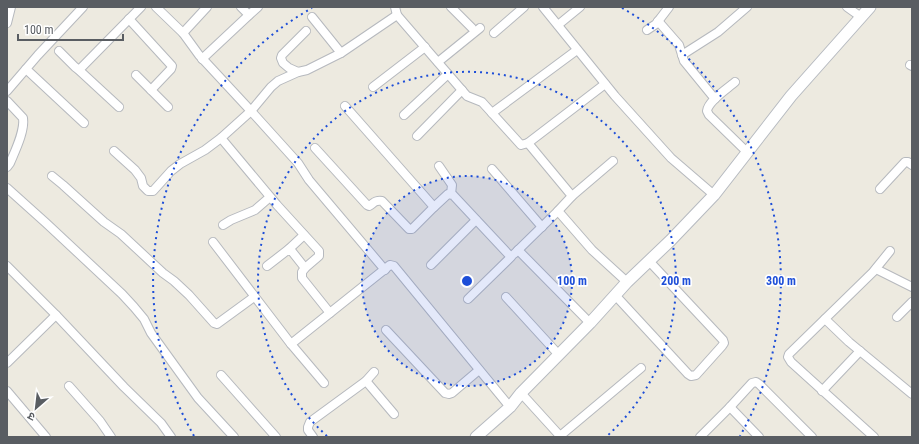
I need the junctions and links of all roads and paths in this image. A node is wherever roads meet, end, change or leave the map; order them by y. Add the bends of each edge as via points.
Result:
1 (11, 7) edge
2 (83, 7) edge
3 (141, 7) edge
4 (156, 7) edge
5 (208, 7) edge
6 (241, 7) edge
7 (258, 7) edge
8 (451, 7) edge
9 (524, 7) edge
10 (543, 7) edge
11 (580, 7) edge
12 (669, 7) edge
13 (847, 7) edge
14 (870, 7) edge
15 (745, 8) edge
16 (396, 11) edge
17 (249, 16) junction
18 (312, 16) dead end
19 (861, 17) junction
20 (129, 19) junction
21 (658, 21) junction
22 (7, 23) edge
23 (558, 25) junction
24 (647, 30) dead end
25 (306, 31) dead end
26 (183, 33) junction
27 (494, 33) dead end
28 (425, 47) junction
29 (577, 50) junction
30 (60, 51) dead end
31 (341, 53) junction
32 (682, 55) junction
33 (202, 59) junction
34 (438, 62) junction
35 (26, 69) junction
36 (79, 70) junction
37 (298, 72) junction
38 (448, 74) junction
39 (136, 75) dead end
40 (735, 82) dead end
41 (605, 84) junction
42 (373, 86) dead end
43 (151, 90) junction
44 (462, 90) junction
45 (7, 91) edge
46 (715, 99) junction
47 (7, 101) edge
48 (345, 106) dead end
49 (120, 107) dead end
50 (168, 107) dead end
51 (251, 111) junction
52 (492, 113) junction
53 (404, 115) dead end
54 (84, 124) dead end
55 (417, 136) dead end
56 (221, 138) junction
57 (528, 144) junction
58 (315, 148) dead end
59 (114, 151) dead end
60 (747, 152) junction
61 (612, 161) dead end
62 (912, 165) edge
63 (439, 166) dead end
64 (7, 167) edge
65 (492, 169) dead end
66 (52, 176) dead end
67 (7, 188) edge
68 (880, 188) dead end
69 (451, 194) junction
70 (572, 196) junction
71 (714, 196) junction
72 (270, 197) junction
73 (434, 207) junction
74 (558, 211) junction
75 (476, 220) junction
76 (223, 225) dead end
77 (542, 227) junction
78 (304, 235) junction
79 (213, 242) dead end
80 (289, 249) junction
81 (518, 250) junction
82 (890, 251) dead end
83 (511, 256) junction
84 (649, 261) junction
85 (431, 265) dead end
86 (7, 266) edge
87 (267, 266) dead end
88 (305, 268) junction
89 (876, 269) junction
90 (385, 270) junction
91 (627, 282) junction
92 (912, 287) edge
93 (615, 295) junction
94 (254, 297) junction
95 (506, 297) dead end
96 (468, 299) dead end
97 (912, 302) edge
98 (330, 313) junction
99 (56, 315) junction
100 (897, 318) dead end
101 (825, 319) junction
102 (590, 323) junction
103 (386, 330) dead end
104 (291, 344) junction
105 (860, 351) junction
106 (559, 354) junction
107 (7, 363) edge
108 (641, 368) dead end
109 (479, 370) junction
110 (374, 372) dead end
111 (222, 375) dead end
112 (366, 382) junction
113 (324, 383) dead end
114 (70, 386) dead end
115 (7, 391) edge
116 (822, 391) junction
117 (521, 394) junction
118 (912, 394) edge
119 (510, 407) junction
120 (730, 407) junction
121 (394, 414) dead end
122 (561, 436) edge
123 (46, 437) edge
124 (111, 437) edge
125 (171, 437) edge
126 (234, 437) edge
127 (276, 437) edge
128 (313, 437) edge
129 (476, 437) edge
130 (700, 437) edge
131 (759, 437) edge
132 (812, 437) edge
133 (874, 437) edge

1 - 22 street
2 - 35 street
3 - 20 street
4 - 26 street
5 - 26 street
6 - 17 street
7 - 17 street
8 - 34 street via 476,28
9 - 27 street
10 - 23 street
11 - 23 street
12 - 21 street
13 - 19 street
14 - 19 street
15 - 32 street via 718,32
16 - 28 street
16 - 31 street
17 - 33 street
18 - 31 street
19 - 60 street via 791,96
20 - 36 street
20 - 43 street via 172,66
21 - 24 street
21 - 32 street via 679,45
23 - 29 street
25 - 37 street via 281,58 289,68
26 - 33 street
28 - 34 street
28 - 42 street
29 - 41 street
29 - 52 street
30 - 36 street
31 - 37 street
32 - 46 street
33 - 51 street
34 - 38 street
35 - 45 street
35 - 54 street
36 - 49 street
37 - 51 street via 278,81
38 - 44 street
38 - 53 street
39 - 43 street
40 - 46 street
41 - 57 street
41 - 71 street via 671,158
43 - 50 street
44 - 52 street via 467,96 482,102
44 - 55 street
46 - 60 street via 707,109 709,115
47 - 64 street via 23,118 20,137
48 - 73 street
51 - 56 street
51 - 90 street via 298,163 309,180
52 - 57 street via 522,145
56 - 59 street via 171,170 153,191 148,191 143,186 135,170
56 - 72 street
57 - 70 street
58 - 73 street via 367,205 374,201 382,201 411,230
60 - 71 street
61 - 70 street
62 - 68 street via 905,162
63 - 69 street via 452,185
65 - 77 street
66 - 94 street via 174,281 214,323 218,324
67 - 126 street via 134,307 198,398
69 - 73 street
69 - 75 street
70 - 74 street
71 - 84 street
72 - 76 street via 255,210
72 - 78 street
74 - 77 street
74 - 91 street via 592,250
75 - 83 street
75 - 85 street
77 - 81 street
78 - 80 street
78 - 88 street via 320,254
79 - 94 street
80 - 87 street
80 - 88 street
81 - 83 street
81 - 102 street
82 - 89 street
83 - 96 street
84 - 91 street
84 - 93 street via 723,340 722,346 696,375 688,374
86 - 99 street
88 - 98 street via 302,278
89 - 92 street
89 - 101 street
90 - 98 street
90 - 109 street via 390,265 394,266
91 - 93 street
93 - 102 street
94 - 104 street
95 - 106 street
97 - 100 street
98 - 104 street
99 - 107 street
99 - 125 street via 124,388 161,423
101 - 105 street
101 - 116 street via 788,357
102 - 106 street
103 - 109 street via 445,393 452,393
104 - 113 street
105 - 116 street
105 - 118 street
106 - 117 street
108 - 122 street
109 - 119 street
110 - 112 street
111 - 127 street
112 - 121 street
112 - 128 street via 310,422 308,430
114 - 124 street
115 - 123 street
116 - 133 street
117 - 119 street
117 - 122 street
119 - 129 street
120 - 130 street
120 - 131 street
120 - 132 street via 752,383 756,382

